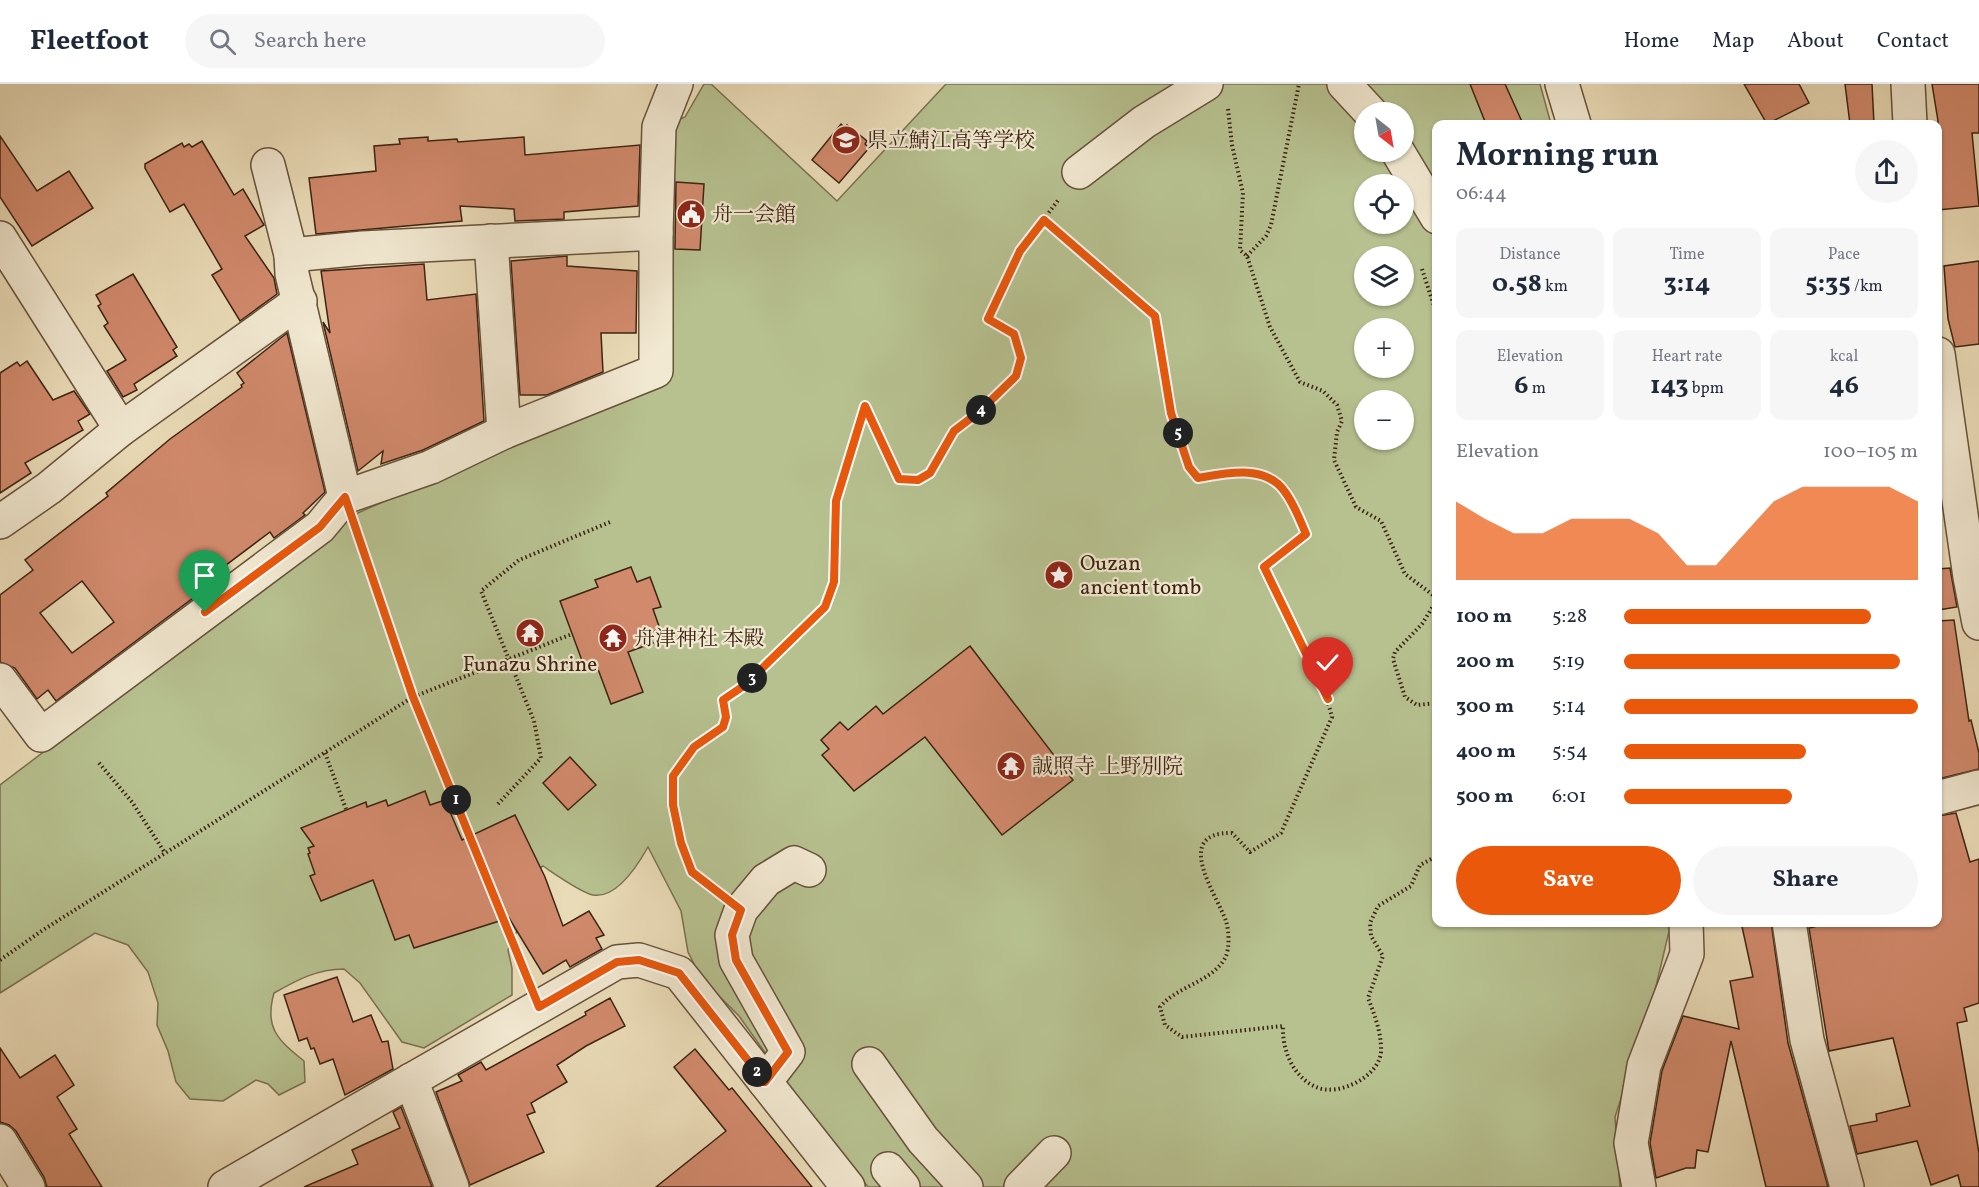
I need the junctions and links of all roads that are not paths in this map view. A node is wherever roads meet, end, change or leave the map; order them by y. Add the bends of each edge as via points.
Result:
1 (676, 84) edge
2 (1344, 84) edge
3 (1562, 84) edge
4 (1908, 84) edge
5 (1217, 94) edge
6 (1361, 102) edge
7 (1573, 120) edge
8 (1910, 120) edge
9 (1404, 162) edge
10 (268, 165) dead end
11 (1079, 172) road end
12 (1432, 209) edge
13 (656, 233) junction
14 (0, 238) edge
15 (491, 241) junction
16 (291, 255) junction
17 (300, 302) junction
18 (1942, 379) edge
19 (121, 429) junction
20 (504, 432) junction
21 (345, 497) junction
22 (0, 522) edge
23 (1974, 576) edge
24 (1979, 623) edge
25 (0, 680) edge
26 (1979, 787) edge
27 (1942, 797) edge
28 (809, 870) dead end
29 (1686, 927) edge
30 (1789, 927) edge
31 (869, 1064) dead end
32 (411, 1080) junction
33 (765, 1082) junction
34 (0, 1141) edge
35 (1054, 1153) dead end
36 (238, 1184) edge
37 (28, 1187) edge
38 (452, 1187) edge
39 (848, 1187) edge
40 (966, 1187) edge
41 (1021, 1187) edge
42 (1640, 1187) edge
43 (1847, 1187) edge

1 - 13 street via 659,127
2 - 6 street
3 - 7 street
4 - 8 street
5 - 11 street via 1144,123
9 - 12 street
10 - 16 street
13 - 15 street
13 - 20 street via 656,371
14 - 19 street
15 - 16 street
15 - 20 street
16 - 17 street
17 - 19 street
17 - 21 street
18 - 23 street
19 - 22 street
20 - 21 street via 431,467
21 - 25 street via 320,527 41,735
23 - 24 street
26 - 27 street
28 - 33 street via 794,863 766,880 741,910 732,935 736,960 788,1052
29 - 42 street via 1688,954 1644,1066 1631,1143
30 - 43 street via 1807,1040
31 - 40 street via 922,1140
32 - 33 street via 617,962 639,960 679,973
32 - 36 street
32 - 38 street
33 - 39 street
34 - 37 street
35 - 41 street

